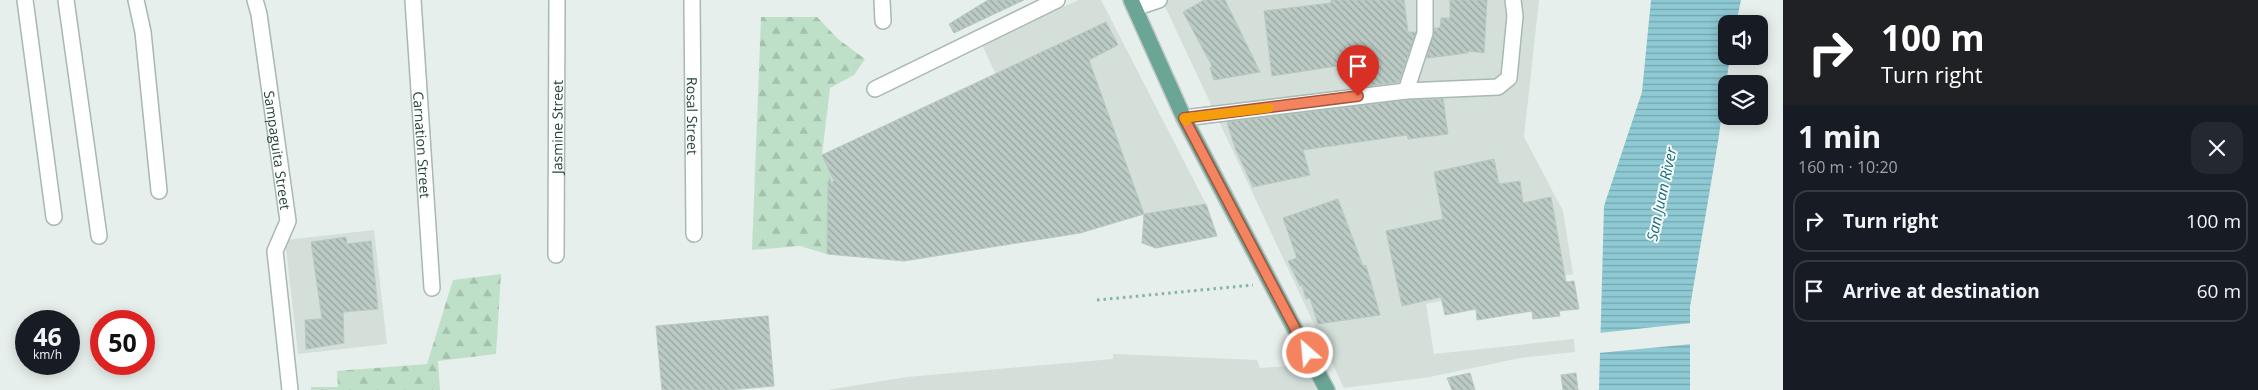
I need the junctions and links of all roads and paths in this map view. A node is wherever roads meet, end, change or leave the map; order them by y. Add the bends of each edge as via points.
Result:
1 (25, 0) edge
2 (66, 0) edge
3 (136, 0) edge
4 (255, 0) edge
5 (413, 0) edge
6 (557, 0) edge
7 (692, 0) edge
8 (882, 0) edge
9 (1058, 0) edge
10 (1158, 0) edge
11 (1425, 0) edge
12 (1514, 0) edge
13 (1133, 4) edge
14 (884, 20) dead end
15 (875, 88) dead end
16 (1406, 91) junction
17 (1184, 118) junction
18 (159, 191) dead end
19 (54, 217) dead end
20 (694, 234) dead end
21 (99, 236) dead end
22 (556, 255) dead end
23 (1272, 283) junction
24 (432, 288) dead end
25 (1097, 300) dead end
26 (290, 390) edge
27 (1327, 390) edge

1 - 19 street
2 - 21 street
3 - 18 street via 143,32
4 - 26 street, Sampaguita Street via 288,221 275,251
5 - 24 street, Carnation Street
6 - 22 street, Jasmine Street
7 - 20 street, Rosal Street
8 - 14 street
9 - 15 street
10 - 13 street
11 - 16 street via 1425,33
12 - 16 street via 1510,78 1498,87
13 - 17 main road
16 - 17 street
17 - 23 main road
23 - 25 path
23 - 27 main road

